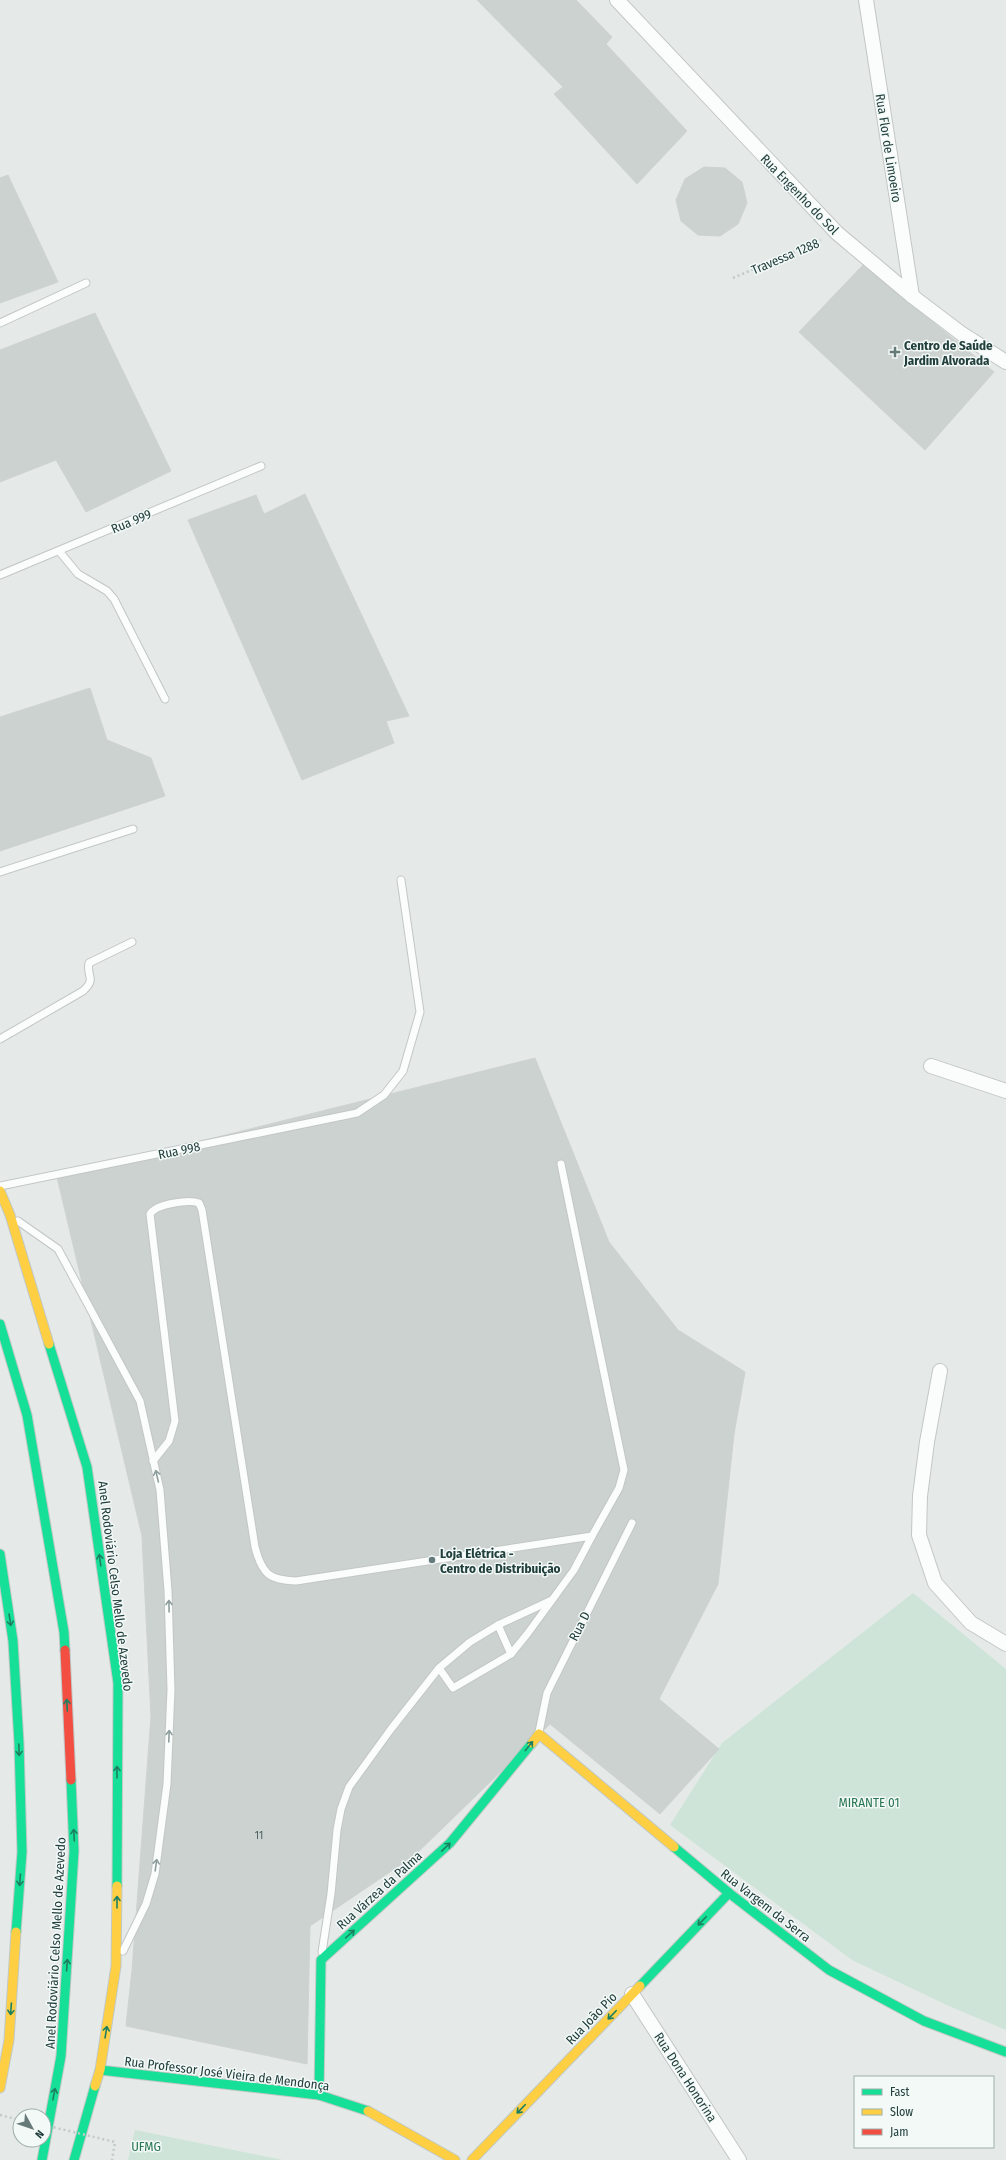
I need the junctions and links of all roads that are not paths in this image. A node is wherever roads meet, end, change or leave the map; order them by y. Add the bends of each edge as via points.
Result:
1 (617, 0) edge
2 (866, 0) edge
3 (86, 283) dead end
4 (912, 296) junction
5 (0, 323) edge
6 (1006, 362) edge
7 (261, 466) dead end
8 (59, 551) junction
9 (0, 576) edge
10 (165, 699) dead end
11 (133, 829) dead end
12 (0, 872) edge
13 (401, 880) dead end
14 (132, 942) dead end
15 (0, 1039) edge
16 (931, 1066) dead end
17 (1006, 1091) edge
18 (561, 1164) dead end
19 (0, 1186) edge
20 (0, 1191) edge
21 (10, 1215) junction
22 (0, 1324) edge
23 (940, 1371) dead end
24 (153, 1461) junction
25 (632, 1523) dead end
26 (592, 1536) junction
27 (0, 1554) edge
28 (552, 1600) junction
29 (498, 1625) junction
30 (1006, 1644) edge
31 (511, 1654) junction
32 (439, 1668) junction
33 (539, 1734) junction
34 (729, 1893) junction
35 (321, 1960) junction
36 (116, 1966) junction
37 (632, 1994) junction
38 (1006, 2052) edge
39 (100, 2070) junction
40 (0, 2088) edge
41 (319, 2095) junction
42 (42, 2160) edge
43 (74, 2160) edge
44 (455, 2160) edge
45 (472, 2160) edge
46 (739, 2160) edge

1 - 4 street, Rua Engenho do Sol via 836,233
2 - 4 street, Rua Flor de Limoeiro
3 - 5 lane
4 - 6 street, Rua Engenho do Sol via 962,334
7 - 8 lane, Rua 999
8 - 9 lane, Rua 999
8 - 10 lane via 78,574 107,591 114,599
11 - 12 lane
13 - 19 lane, Rua 998 via 420,1012 403,1070 384,1095 357,1113
14 - 15 lane via 89,963 92,978 84,991
16 - 17 street
18 - 26 lane via 624,1470 618,1488
20 - 21 main road, Anel Rodoviário Celso Mello de Azevedo
21 - 24 lane via 58,1249 140,1401
36 -> 21 main road, Anel Rodoviário Celso Mello de Azevedo via 118,1683 88,1474
42 -> 22 main road, Anel Rodoviário Celso Mello de Azevedo via 61,2056 74,1851 64,1632 27,1415
23 - 30 street via 920,1496 919,1534 935,1583 971,1624
24 - 26 lane via 169,1441 175,1421 150,1214 157,1207 192,1201 199,1203 202,1210 255,1547 264,1570 278,1580 296,1581
36 -> 24 lane via 146,1904 155,1874 167,1784 170,1690 168,1591 160,1490
25 - 33 lane, Rua D via 547,1693
26 - 28 lane via 574,1570
27 -> 40 main road via 13,1641 22,1852 9,2040
28 - 29 lane
28 - 31 lane
29 - 31 lane
29 - 32 lane via 470,1642
31 - 32 lane via 453,1688
32 - 35 lane via 348,1787 337,1830
33 - 34 main road, Rua Vargem da Serra
35 -> 33 main road, Rua Várzea da Palma via 450,1843
34 -> 37 main road, Rua João Pio
34 - 38 main road, Rua Vargem da Serra via 829,1970 924,2021
35 - 41 main road
39 -> 36 main road, Anel Rodoviário Celso Mello de Azevedo
37 -> 45 main road, Rua João Pio
37 - 46 street, Rua Dona Honorina
39 - 41 main road, Rua Professor José Vieira de Mendonça
39 - 43 main road, Anel Rodoviário Celso Mello de Azevedo
41 - 44 main road, Rua Professor José Vieira de Mendonça via 366,2110

